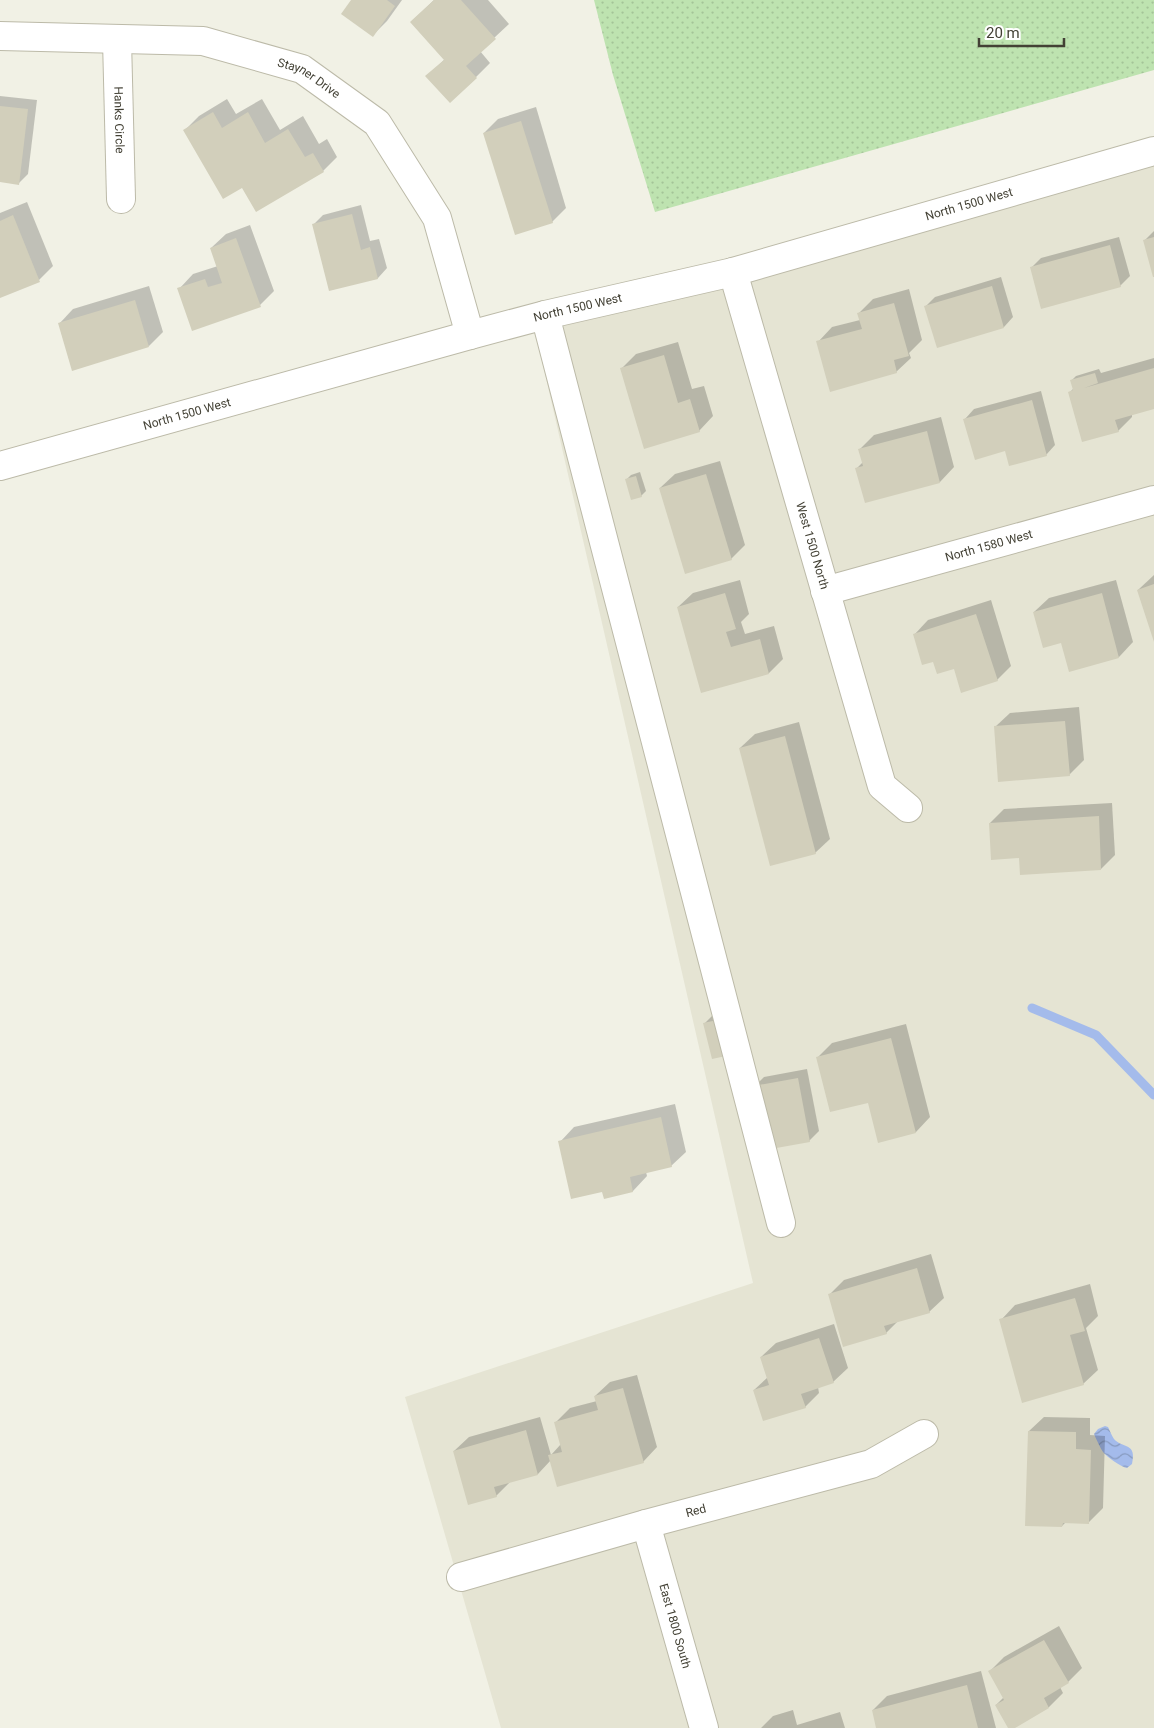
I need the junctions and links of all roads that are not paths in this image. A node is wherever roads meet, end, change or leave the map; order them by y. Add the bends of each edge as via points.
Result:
1 (0, 36) edge
2 (117, 40) junction
3 (1154, 152) edge
4 (121, 199) dead end
5 (733, 272) junction
6 (545, 315) junction
7 (470, 335) junction
8 (0, 466) edge
9 (1154, 500) edge
10 (825, 591) junction
11 (908, 808) dead end
12 (782, 1223) dead end
13 (924, 1434) dead end
14 (646, 1524) junction
15 (461, 1577) dead end
16 (704, 1728) edge

1 - 2 street, Stayner Drive
2 - 4 street, Hanks Circle
2 - 7 street, Stayner Drive via 203,41 302,70 377,123 437,218
3 - 5 street, North 1500 West
5 - 6 street, North 1500 West
5 - 10 street, West 1500 North
6 - 7 street, North 1500 West
6 - 12 street
7 - 8 street, North 1500 West
9 - 10 street, North 1580 West
10 - 11 street, West 1500 North via 882,786
13 - 14 street, Red via 871,1464
14 - 15 street, Red
14 - 16 street, East 1800 South

